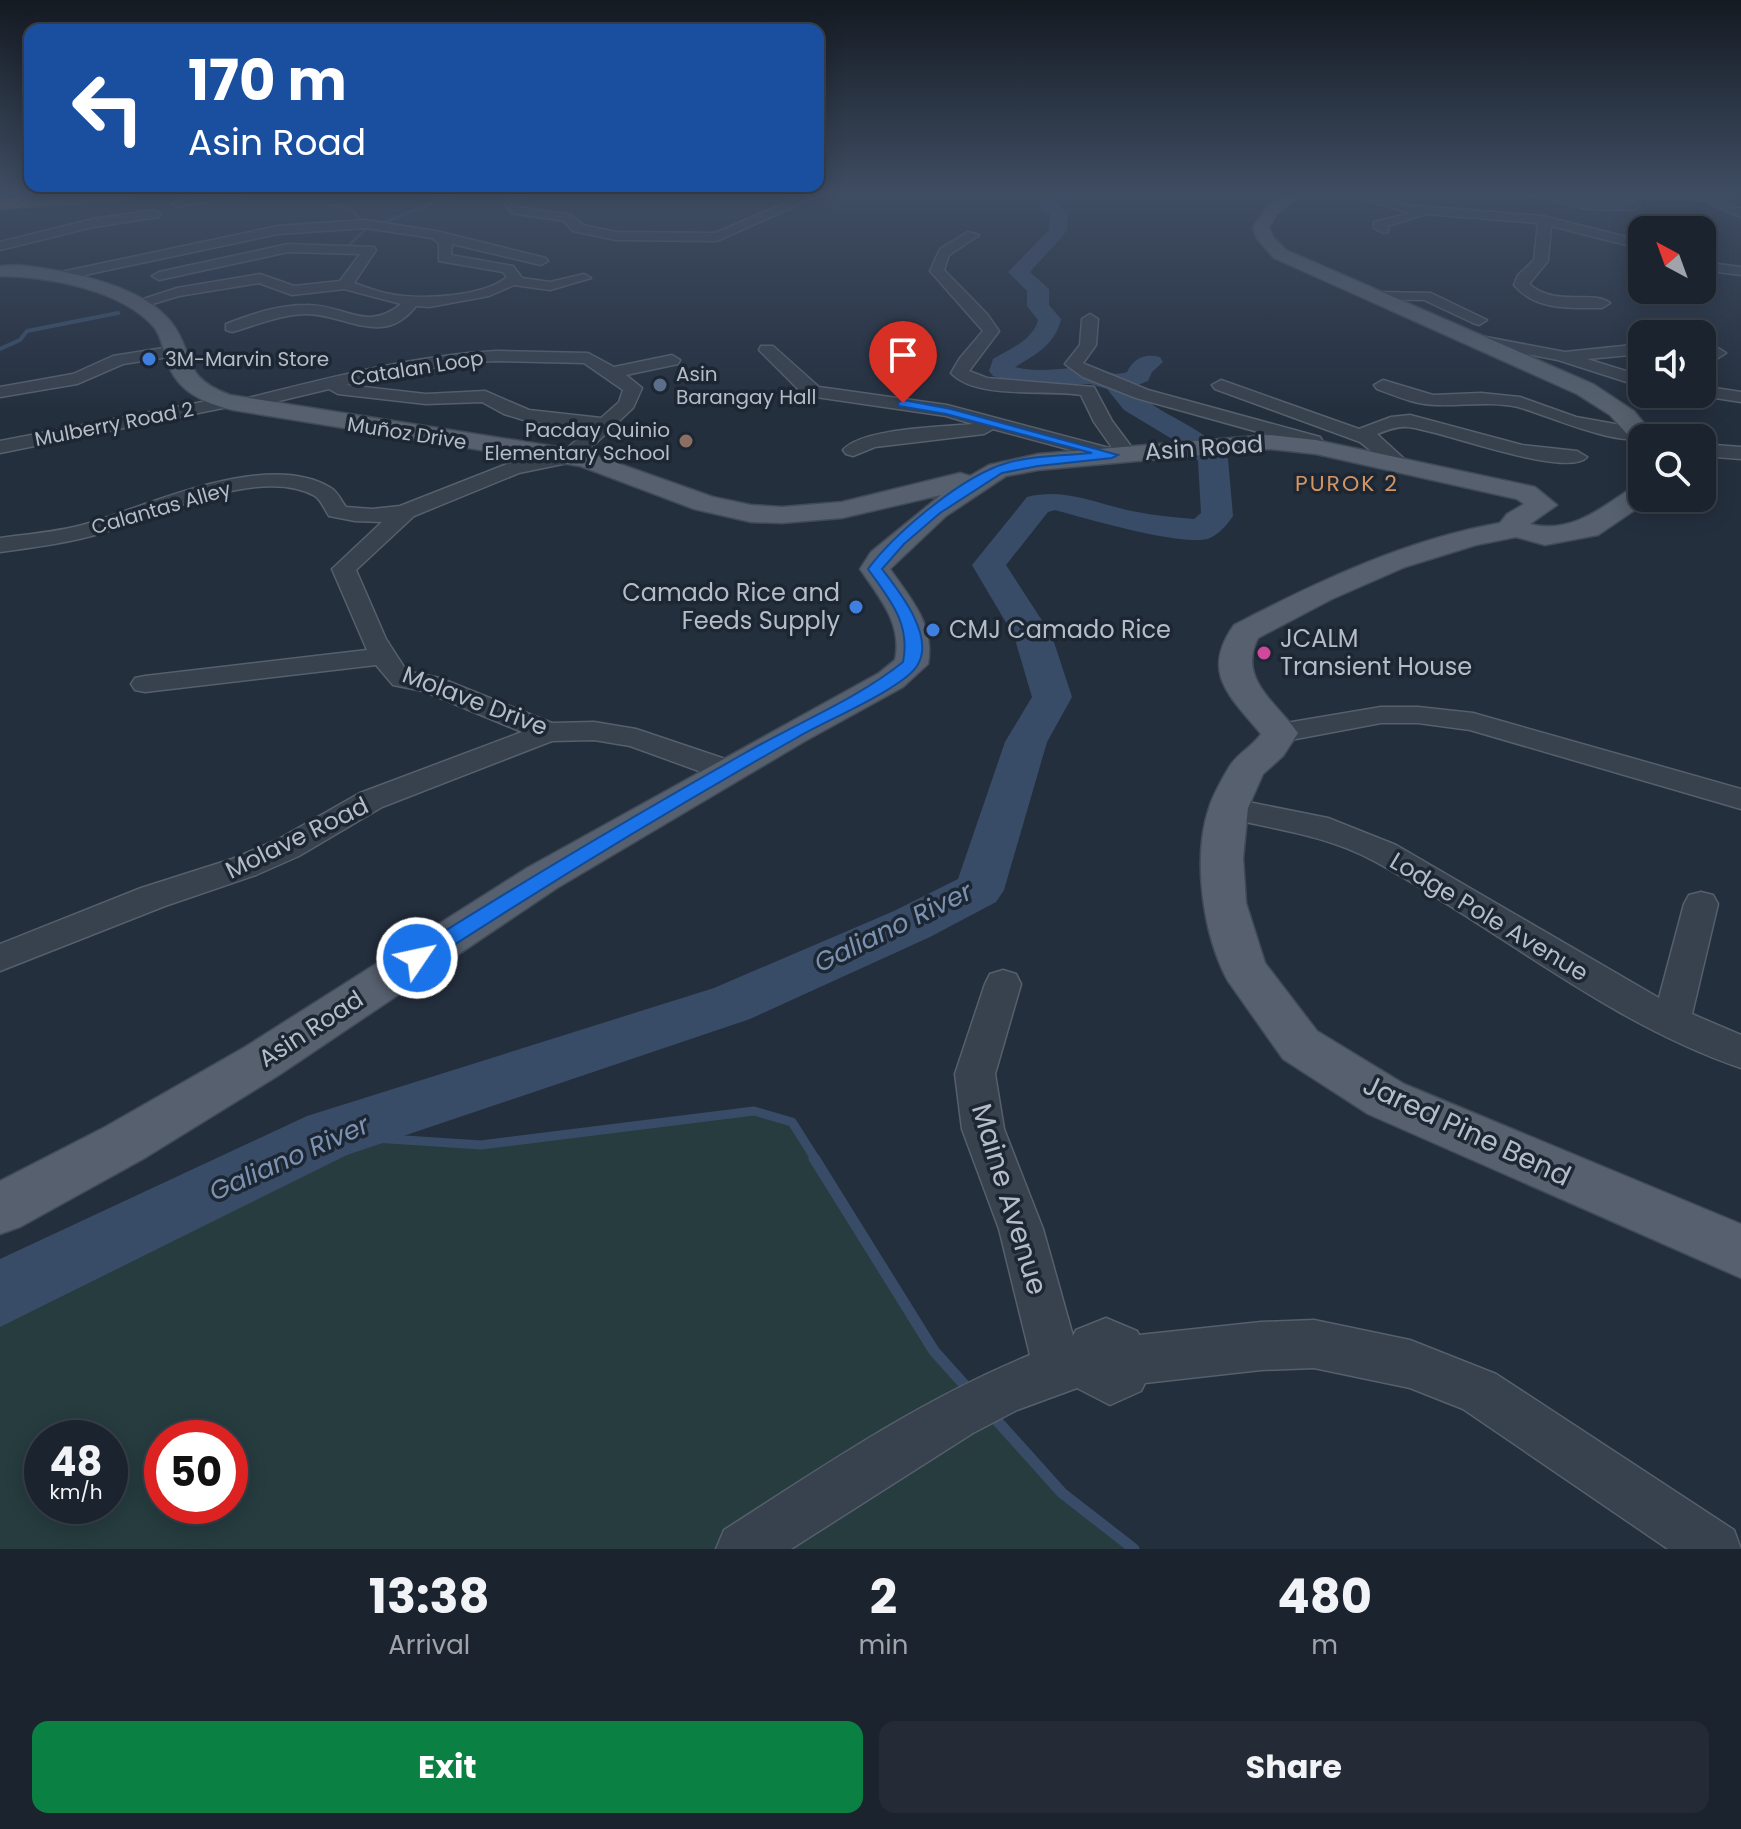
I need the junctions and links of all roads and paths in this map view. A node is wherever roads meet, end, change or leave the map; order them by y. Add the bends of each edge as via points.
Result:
1 (82, 267) edge
2 (92, 267) edge
3 (136, 267) edge
4 (199, 267) edge
5 (357, 267) edge
6 (498, 267) edge
7 (937, 267) edge
8 (1312, 267) edge
9 (1534, 267) edge
10 (1716, 268) edge
11 (0, 271) edge
12 (1741, 271) edge
13 (53, 274) junction
14 (159, 276) junction
15 (584, 278) dead end
16 (513, 281) junction
17 (345, 285) junction
18 (195, 290) junction
19 (146, 302) junction
20 (411, 302) junction
21 (1602, 303) dead end
22 (1090, 319) dead end
23 (232, 327) dead end
24 (1477, 330) junction
25 (767, 350) dead end
26 (1628, 350) edge
27 (176, 351) junction
28 (1561, 356) junction
29 (672, 360) dead end
30 (612, 373) junction
31 (1628, 378) edge
32 (321, 385) junction
33 (1221, 385) dead end
34 (1383, 385) dead end
35 (0, 392) edge
36 (1716, 393) edge
37 (1741, 397) edge
38 (235, 403) junction
39 (606, 424) junction
40 (1633, 424) edge
41 (1003, 426) junction
42 (1628, 433) edge
43 (1367, 438) junction
44 (0, 447) edge
45 (1316, 447) junction
46 (853, 450) dead end
47 (1716, 451) edge
48 (1130, 453) junction
49 (1741, 453) edge
50 (570, 457) junction
51 (1577, 457) dead end
52 (1402, 466) junction
53 (998, 470) junction
54 (1628, 502) edge
55 (406, 511) junction
56 (1516, 529) junction
57 (0, 545) edge
58 (385, 656) junction
59 (145, 684) dead end
60 (548, 732) junction
61 (1280, 733) junction
62 (729, 771) junction
63 (1741, 799) edge
64 (1228, 808) junction
65 (1701, 904) dead end
66 (0, 958) edge
67 (1003, 984) dead end
68 (1671, 1022) junction
69 (1741, 1052) edge
70 (0, 1209) edge
71 (1741, 1251) edge
72 (1092, 1363) junction
73 (743, 1549) edge
74 (1715, 1549) edge

1 - 13 street
2 - 13 street
3 - 14 street
4 - 14 street
5 - 17 street
6 - 16 street via 513,272
7 - 48 street via 991,331 960,373 1001,385 1088,391 1103,422
8 - 24 main road
9 - 21 street via 1521,285 1531,294 1548,301
10 - 12 street
11 - 13 main road, Muñoz Drive
13 - 19 main road, Muñoz Drive
14 - 18 street
15 - 16 street via 550,286
16 - 20 street via 463,298
17 - 18 street via 292,291 253,278
17 - 20 street
18 - 19 street
19 - 27 main road, Muñoz Drive
20 - 23 street via 369,325 322,309 300,309
22 - 45 street via 1088,345 1074,364 1081,370 1142,394 1313,441
24 - 28 street
24 - 40 main road via 1618,408
25 - 41 street via 815,392 923,406
26 - 28 street
27 - 35 street via 119,360 77,379
27 - 38 main road, Muñoz Drive via 188,380
28 - 31 street
29 - 30 street
30 - 32 street, Catalan Loop via 588,358 496,356 458,358
30 - 39 street via 633,388 633,396
32 - 38 street, Catalan Loop
32 - 39 street via 426,399 485,396 527,415
33 - 43 street
34 - 42 street via 1433,400 1520,402 1572,422
36 - 37 street
38 - 44 street, Mulberry Road 2
38 - 50 main road, Muñoz Drive
39 - 50 street
41 - 46 street via 871,442
41 - 48 street
43 - 51 street via 1367,431 1376,427 1410,421 1521,451
43 - 52 street
45 - 48 main road, Asin Road via 1269,442
45 - 52 main road, Asin Road
47 - 49 street
48 - 53 main road, Asin Road
50 - 53 main road, Muñoz Drive via 607,465 718,507 767,514 882,505
50 - 55 street, Molave Drive via 514,468
52 - 56 main road, Asin Road via 1534,497 1543,505 1517,520
53 - 62 main road, Asin Road via 936,510 875,569 899,602 915,640 911,664
54 - 56 main road via 1588,529 1545,536
55 - 57 street, Calantas Alley via 361,517 337,511 326,494 304,485 244,484 68,535
55 - 58 street, Molave Drive via 344,569 363,619
56 - 61 main road via 1395,561 1245,632 1234,665 1241,687
58 - 59 street
58 - 60 street, Molave Drive via 403,679 430,684
60 - 62 street, Molave Drive via 594,731 636,738
60 - 66 street, Molave Road via 371,800 244,867
61 - 63 street via 1381,715 1473,722
61 - 64 main road, Jared Pine Bend via 1247,768
62 - 70 main road, Asin Road via 542,878 262,1061
64 - 68 street, Lodge Pole Avenue via 1317,825 1385,853
64 - 71 main road, Jared Pine Bend via 1222,858 1231,934 1244,969 1300,1045 1386,1099
65 - 68 street
67 - 72 street, Maine Avenue via 975,1074 983,1129 1021,1229
68 - 69 street, Lodge Pole Avenue
72 - 73 street via 1011,1385
72 - 74 street via 1314,1344 1410,1364 1479,1391

